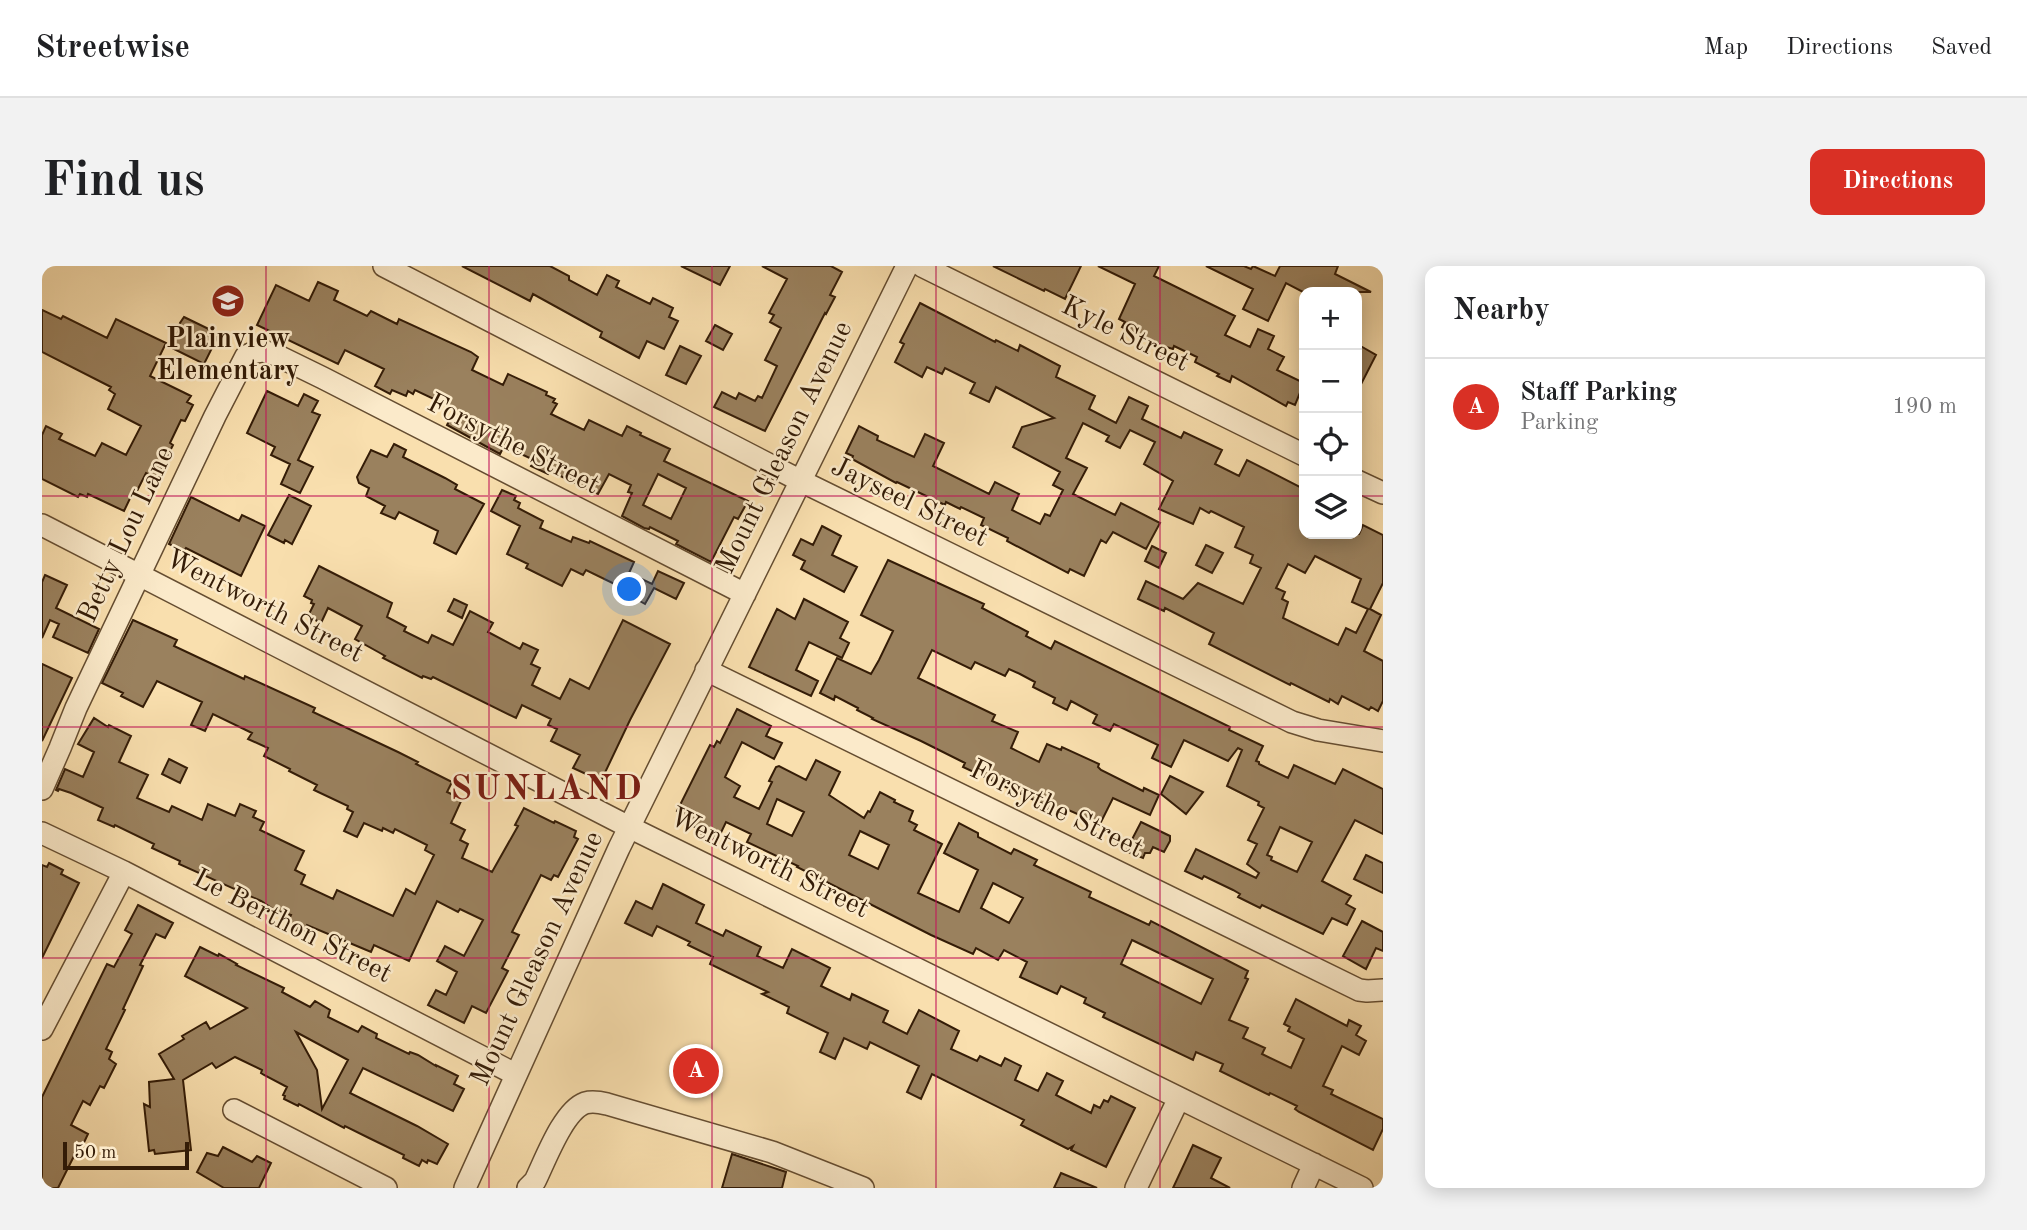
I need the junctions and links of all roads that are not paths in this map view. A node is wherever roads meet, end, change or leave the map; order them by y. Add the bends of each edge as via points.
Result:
1 (384, 266) edge
2 (906, 268) edge
3 (255, 352) joint
4 (1299, 453) edge
5 (801, 481) junction
6 (1362, 484) edge
7 (1383, 494) edge
8 (42, 525) edge
9 (139, 575) junction
10 (745, 594) junction
11 (706, 670) junction
12 (1383, 741) edge
13 (42, 789) edge
14 (629, 827) junction
15 (42, 833) edge
16 (124, 872) junction
17 (1383, 990) edge
18 (42, 1029) edge
19 (515, 1074) junction
20 (1179, 1098) junction
21 (234, 1110) dead end
22 (1314, 1164) junction
23 (471, 1186) edge
24 (386, 1188) edge
25 (528, 1188) edge
26 (863, 1188) edge
27 (1136, 1188) edge
28 (1303, 1188) edge
29 (1362, 1188) edge

1 - 5 street, Jayseel Street
2 - 4 street, Kyle Street
2 - 5 street, Mount Gleason Avenue
3 - 9 street, Betty Lou Lane via 240,365
3 - 10 street, Forsythe Street via 276,355 324,378
5 - 10 street, Mount Gleason Avenue
5 - 12 street, Jayseel Street via 1292,722
6 - 7 street
8 - 9 street, Wentworth Street
9 - 13 street, Betty Lou Lane
9 - 14 street, Wentworth Street
10 - 11 street, Mount Gleason Avenue
11 - 14 street, Mount Gleason Avenue
11 - 17 street, Forsythe Street via 1359,990
14 - 19 street, Mount Gleason Avenue
14 - 20 street, Wentworth Street
15 - 16 street, Le Berthon Street
16 - 18 street
16 - 19 street, Le Berthon Street
19 - 23 street, Mount Gleason Avenue
20 - 22 street, Wentworth Street
20 - 27 street
21 - 24 street
22 - 28 street
22 - 29 street, Wentworth Street
25 - 26 street via 570,1114 593,1101 772,1152

